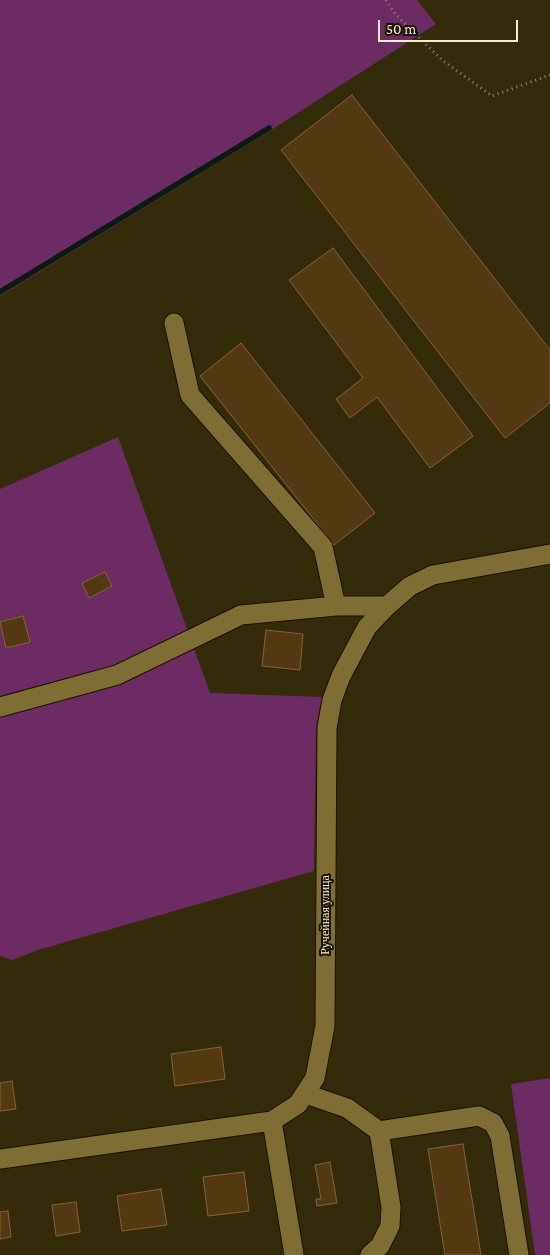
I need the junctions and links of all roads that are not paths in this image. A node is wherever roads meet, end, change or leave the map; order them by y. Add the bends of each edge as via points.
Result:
1 (174, 323) dead end
2 (550, 554) edge
3 (336, 606) junction
4 (387, 606) junction
5 (0, 707) edge
6 (306, 1094) junction
7 (272, 1121) junction
8 (379, 1131) junction
9 (0, 1159) edge
10 (294, 1255) edge
11 (370, 1255) edge
12 (519, 1255) edge

1 - 3 street via 190,394 324,547
2 - 4 street, Ручейная улица via 433,575 410,586
3 - 4 street
3 - 5 street via 241,615 117,675
4 - 6 street, Ручейная улица via 367,627 354,649 332,700 327,728 325,1026 315,1078
6 - 7 street, Ручейная улица via 290,1111
6 - 8 street via 347,1108
7 - 9 street, Ручейная улица
7 - 10 street
8 - 11 street via 391,1207 390,1226 380,1246
8 - 12 street via 478,1116 493,1123 500,1136

